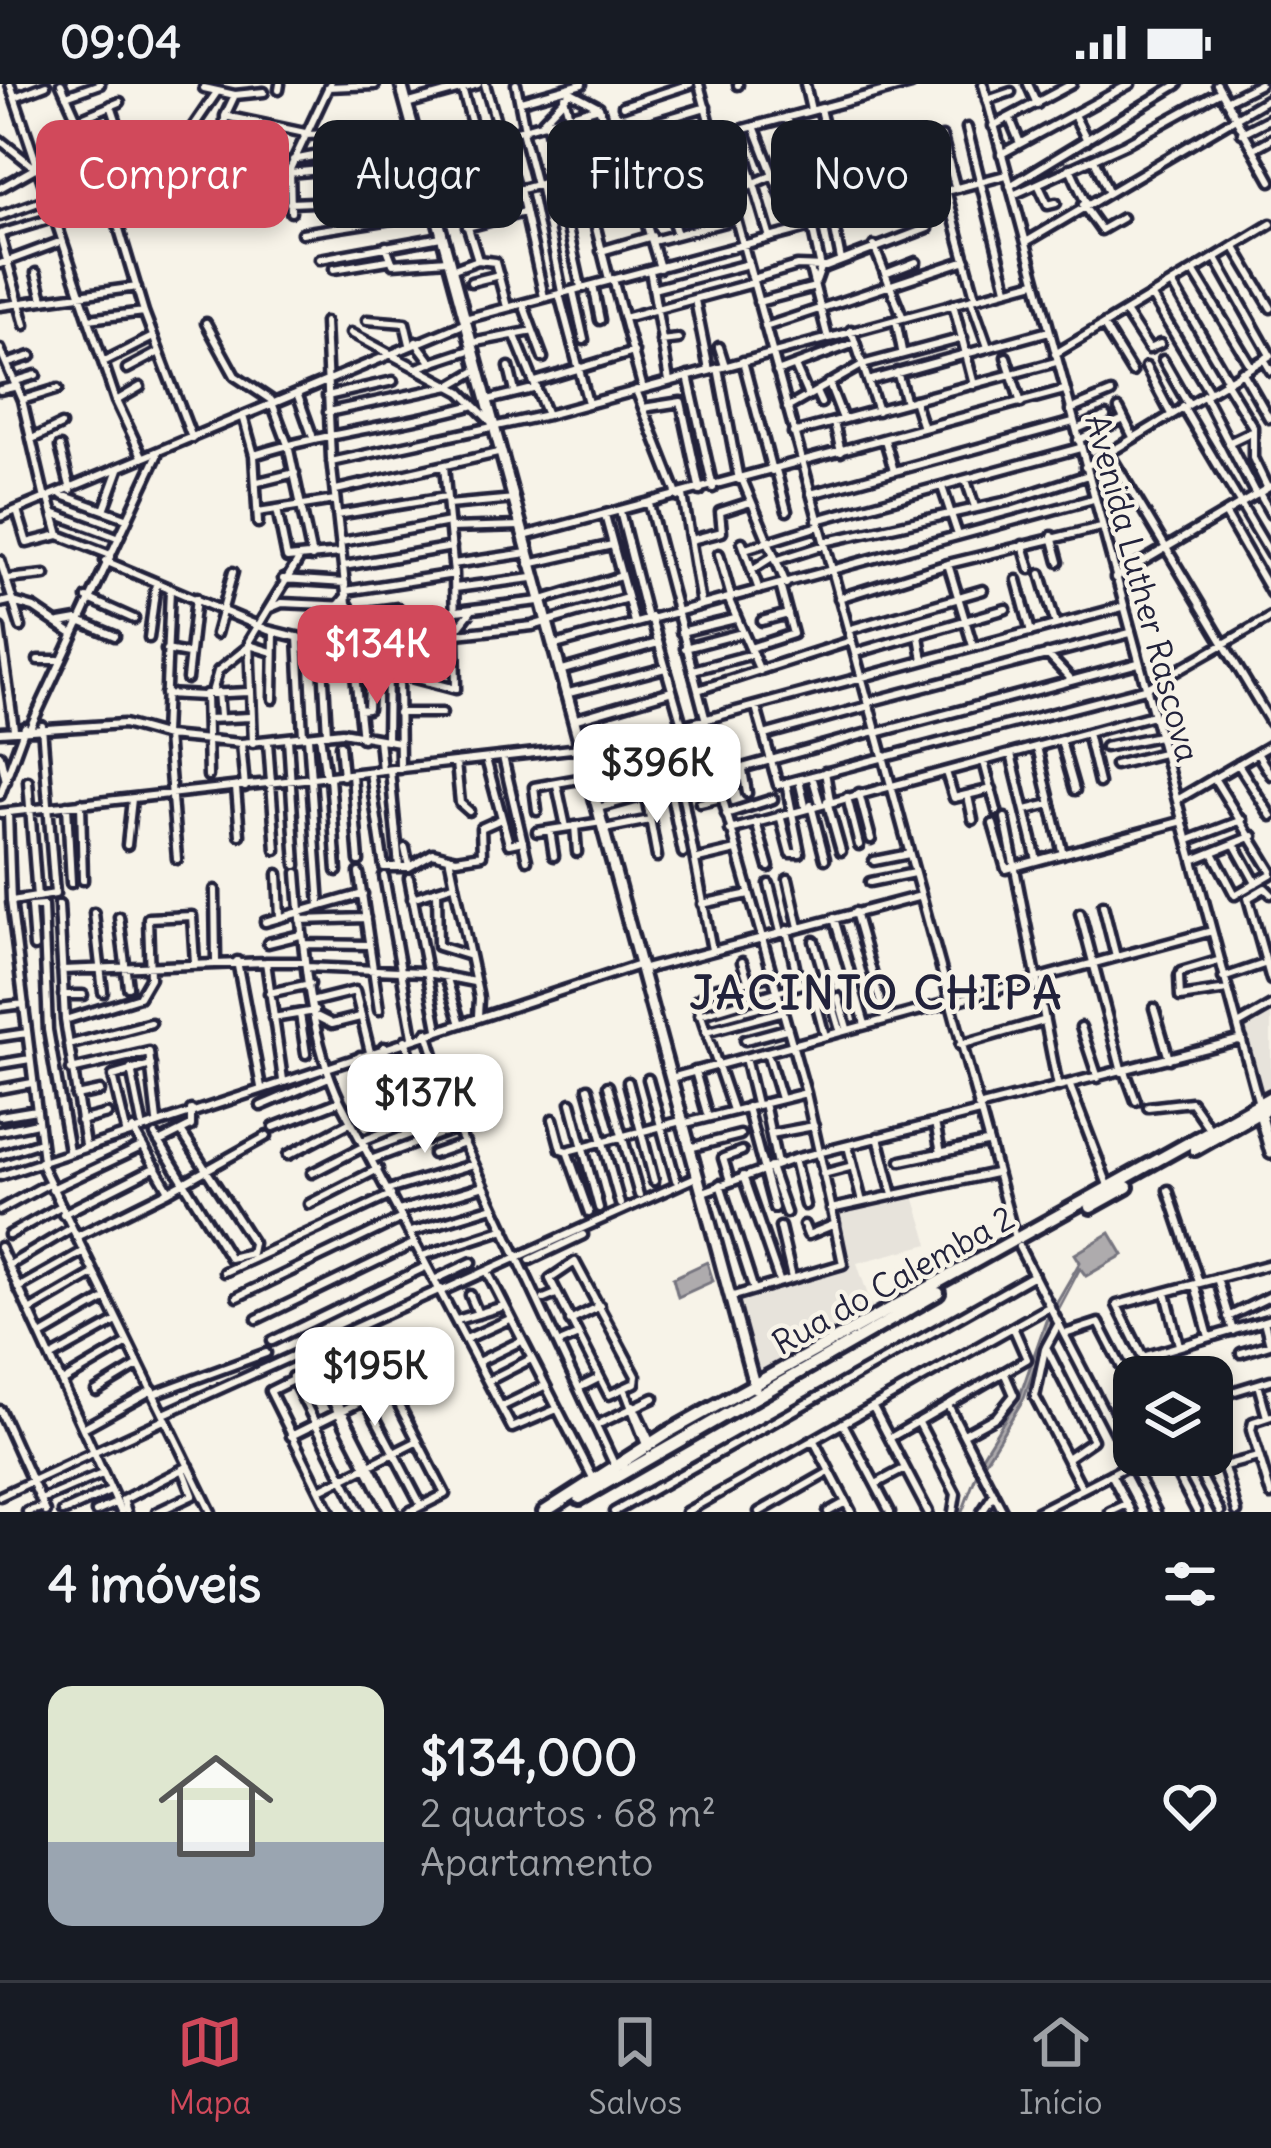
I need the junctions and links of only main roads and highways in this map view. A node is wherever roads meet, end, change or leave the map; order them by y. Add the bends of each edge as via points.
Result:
1 (1265, 1105) edge
2 (1018, 1244) junction
3 (685, 1424) junction
4 (691, 1438) junction
5 (653, 1445) junction
6 (544, 1512) edge
7 (556, 1512) edge

1 - 2 main road, Rua do Calemba 2
1 - 2 main road, Rua do Calemba 2
2 - 3 main road, Rua do Calemba 2
2 - 4 main road, Rua do Calemba 2
3 - 4 main road via 679,1436
3 - 5 main road, Rua do Calemba 2
4 - 5 main road, Rua do Calemba 2
5 - 6 main road, Rua do Calemba 2
5 - 7 main road, Rua do Calemba 2

